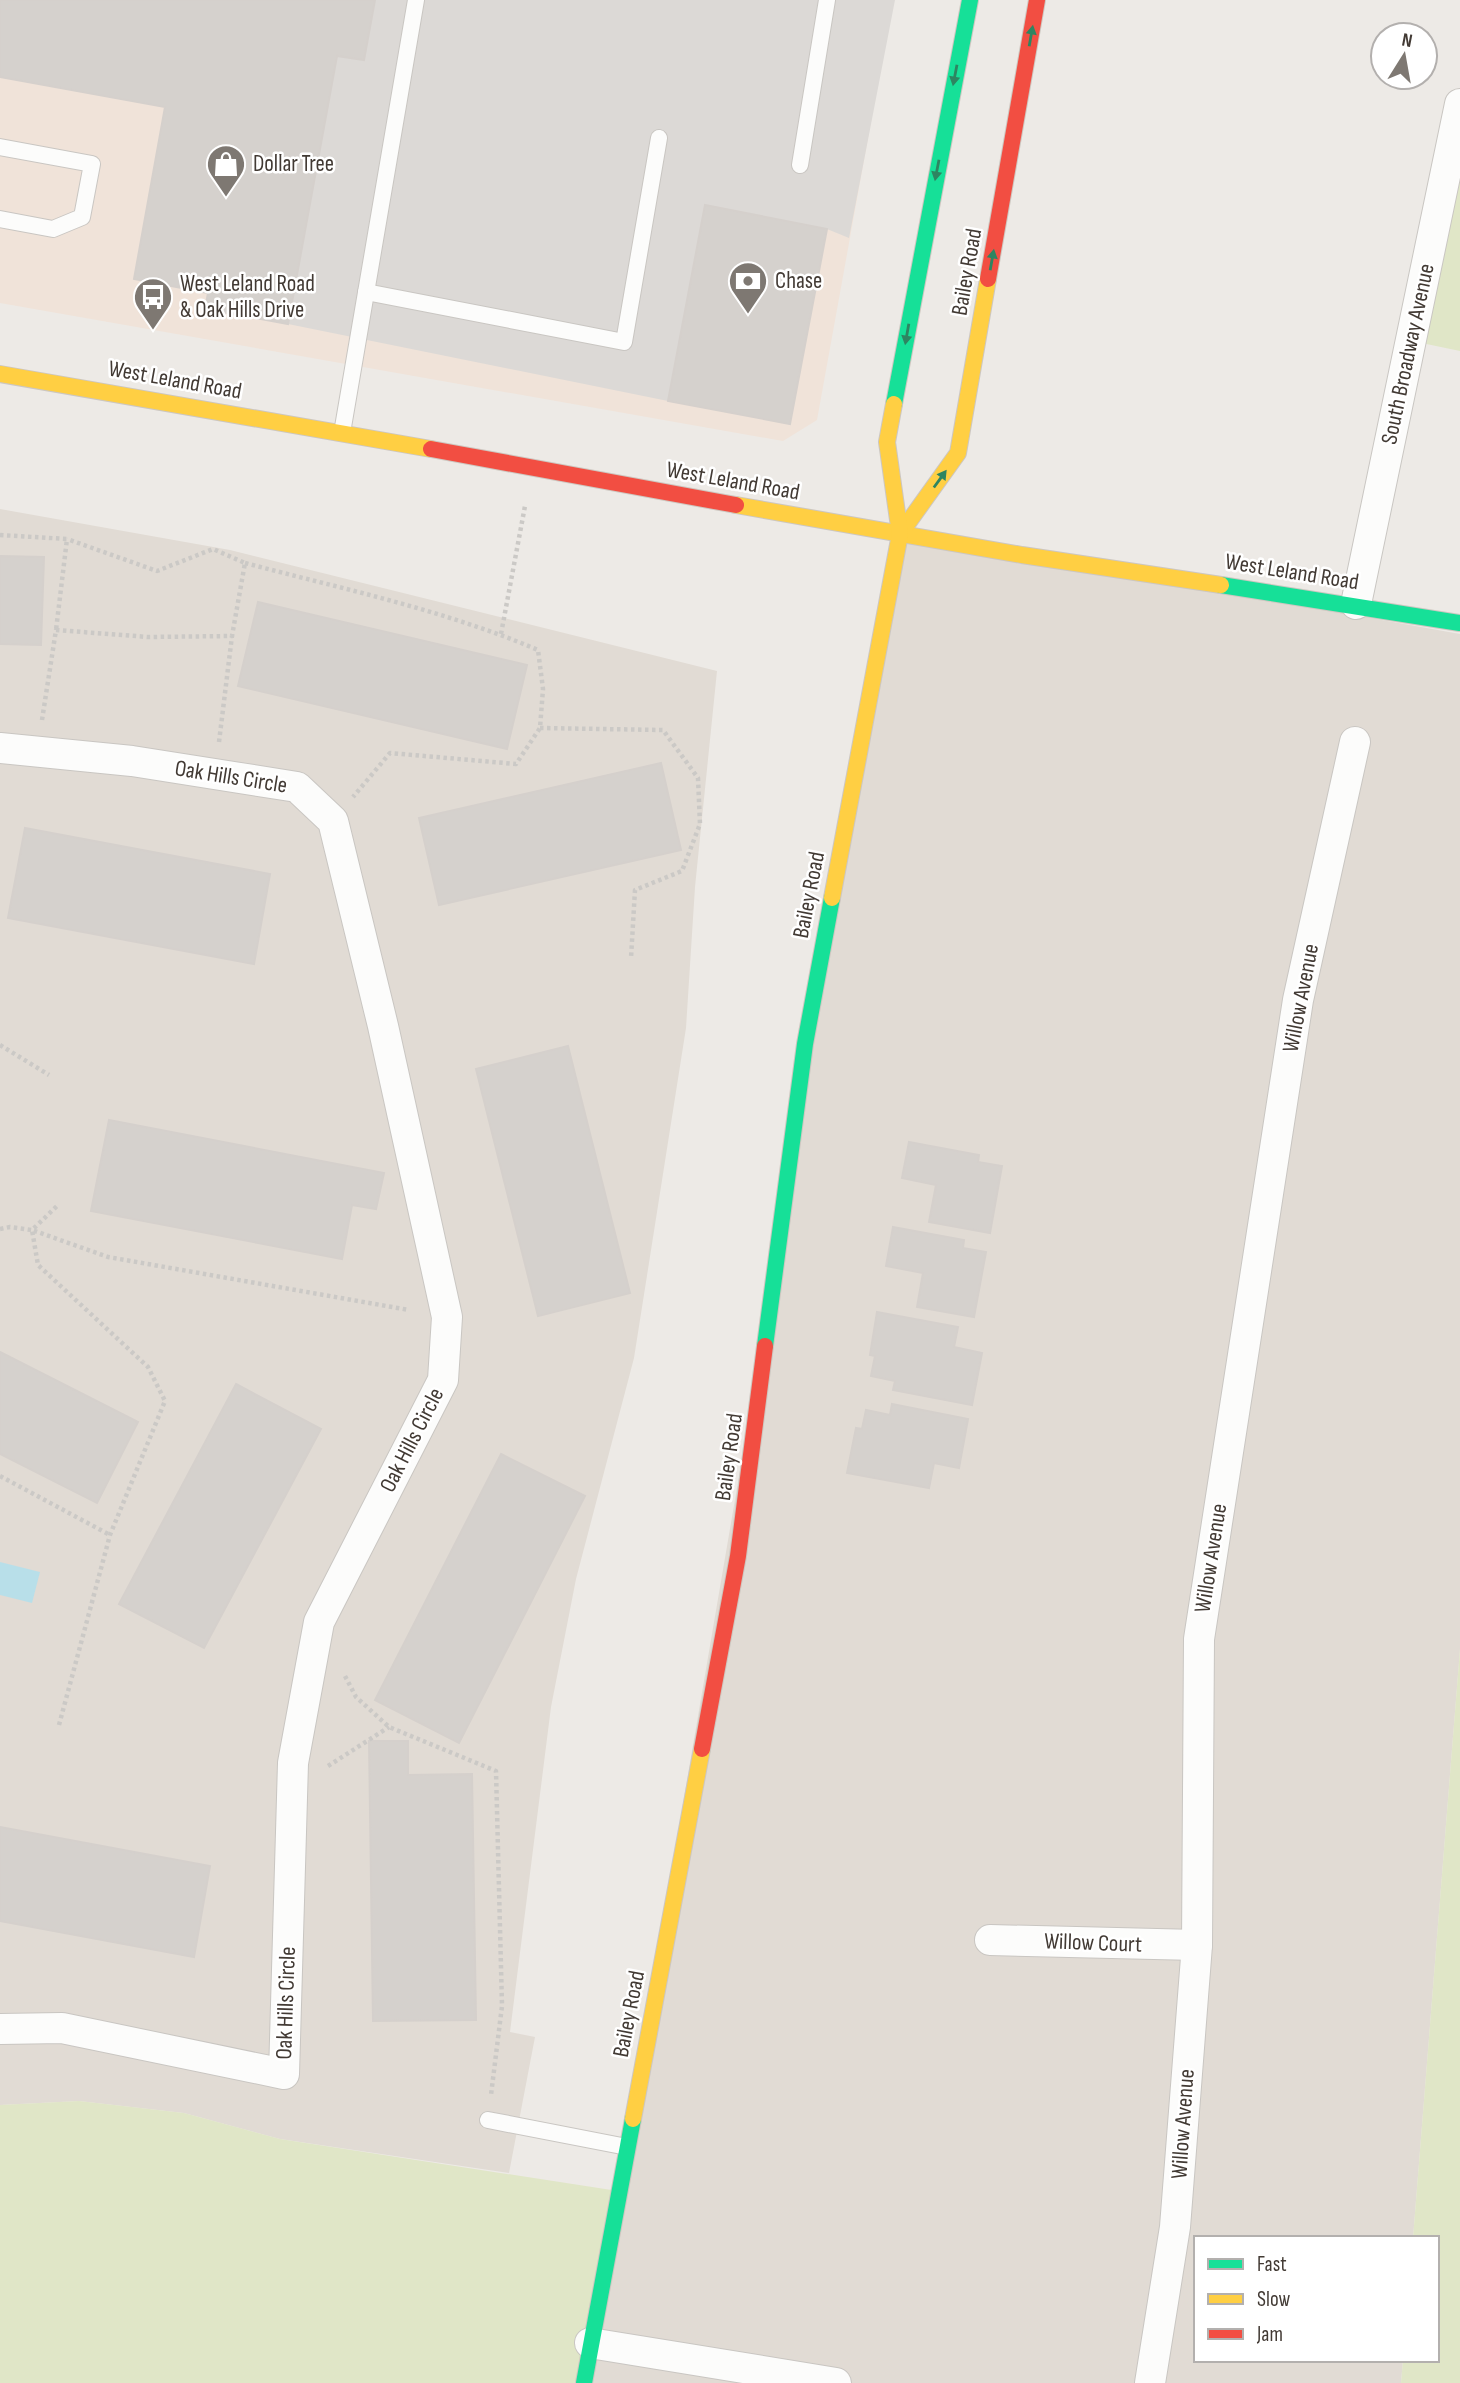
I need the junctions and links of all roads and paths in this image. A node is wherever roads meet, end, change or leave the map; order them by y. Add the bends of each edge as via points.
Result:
1 (416, 0) edge
2 (827, 0) edge
3 (970, 0) edge
4 (1037, 0) edge
5 (1460, 104) edge
6 (659, 138) dead end
7 (0, 147) edge
8 (800, 165) dead end
9 (0, 219) edge
10 (366, 292) junction
11 (0, 374) edge
12 (342, 433) junction
13 (532, 468) junction
14 (900, 534) junction
15 (0, 535) edge
16 (67, 539) junction
17 (245, 563) junction
18 (1356, 604) junction
19 (1460, 623) edge
20 (56, 631) junction
21 (502, 635) junction
22 (232, 636) junction
23 (540, 728) junction
24 (1355, 742) dead end
25 (0, 748) edge
26 (37, 752) junction
27 (215, 774) junction
28 (333, 821) junction
29 (631, 957) dead end
30 (0, 1045) edge
31 (49, 1075) dead end
32 (57, 1206) dead end
33 (0, 1228) edge
34 (32, 1230) junction
35 (447, 1317) junction
36 (0, 1476) edge
37 (110, 1535) junction
38 (343, 1672) dead end
39 (59, 1725) dead end
40 (389, 1727) junction
41 (292, 1790) junction
42 (990, 1940) dead end
43 (1197, 1945) junction
44 (0, 2029) edge
45 (488, 2120) joint
46 (627, 2147) junction
47 (590, 2343) junction
48 (584, 2383) edge
49 (836, 2383) edge
50 (1150, 2383) edge

1 - 10 lane
2 - 8 lane
3 -> 14 main road, Bailey Road via 887,442
14 -> 4 main road, Bailey Road via 958,453
5 - 18 street, South Broadway Avenue
6 - 10 lane via 624,342
7 - 9 lane via 92,164 82,218 53,229
10 - 12 lane
11 - 12 main road, West Leland Road
12 - 13 main road, West Leland Road
13 - 14 main road, West Leland Road
13 - 21 path
14 - 18 main road, West Leland Road
14 - 46 main road, Bailey Road via 805,1044 738,1556
15 - 16 path
16 - 17 path via 157,571 213,549
16 - 20 path
17 - 21 path
17 - 22 path
18 - 19 main road, West Leland Road
20 - 22 path
20 - 26 path
21 - 23 path via 538,650 543,689
22 - 27 path
23 - 28 path via 516,764 390,753
23 - 29 path via 663,730 698,778 700,824 682,871 635,890
24 - 43 street, Willow Avenue via 1298,1000 1199,1639
25 - 26 street, Oak Hills Circle
26 - 27 street, Oak Hills Circle
27 - 28 street, Oak Hills Circle via 297,787
28 - 35 street, Oak Hills Circle
30 - 31 path
32 - 34 path
33 - 34 path
34 - 35 path via 108,1257
34 - 37 path via 38,1265 148,1367 165,1401
35 - 41 street, Oak Hills Circle via 443,1380 319,1622
36 - 37 path
37 - 39 path
38 - 40 path via 356,1697
40 - 41 path
40 - 45 path via 496,1771 502,2006
41 - 44 street, Oak Hills Circle via 284,2074 62,2028
42 - 43 street, Willow Court
43 - 50 street, Willow Avenue via 1175,2227
45 - 46 lane
46 - 47 main road, Bailey Road
47 - 48 main road, Bailey Road
47 - 49 street

